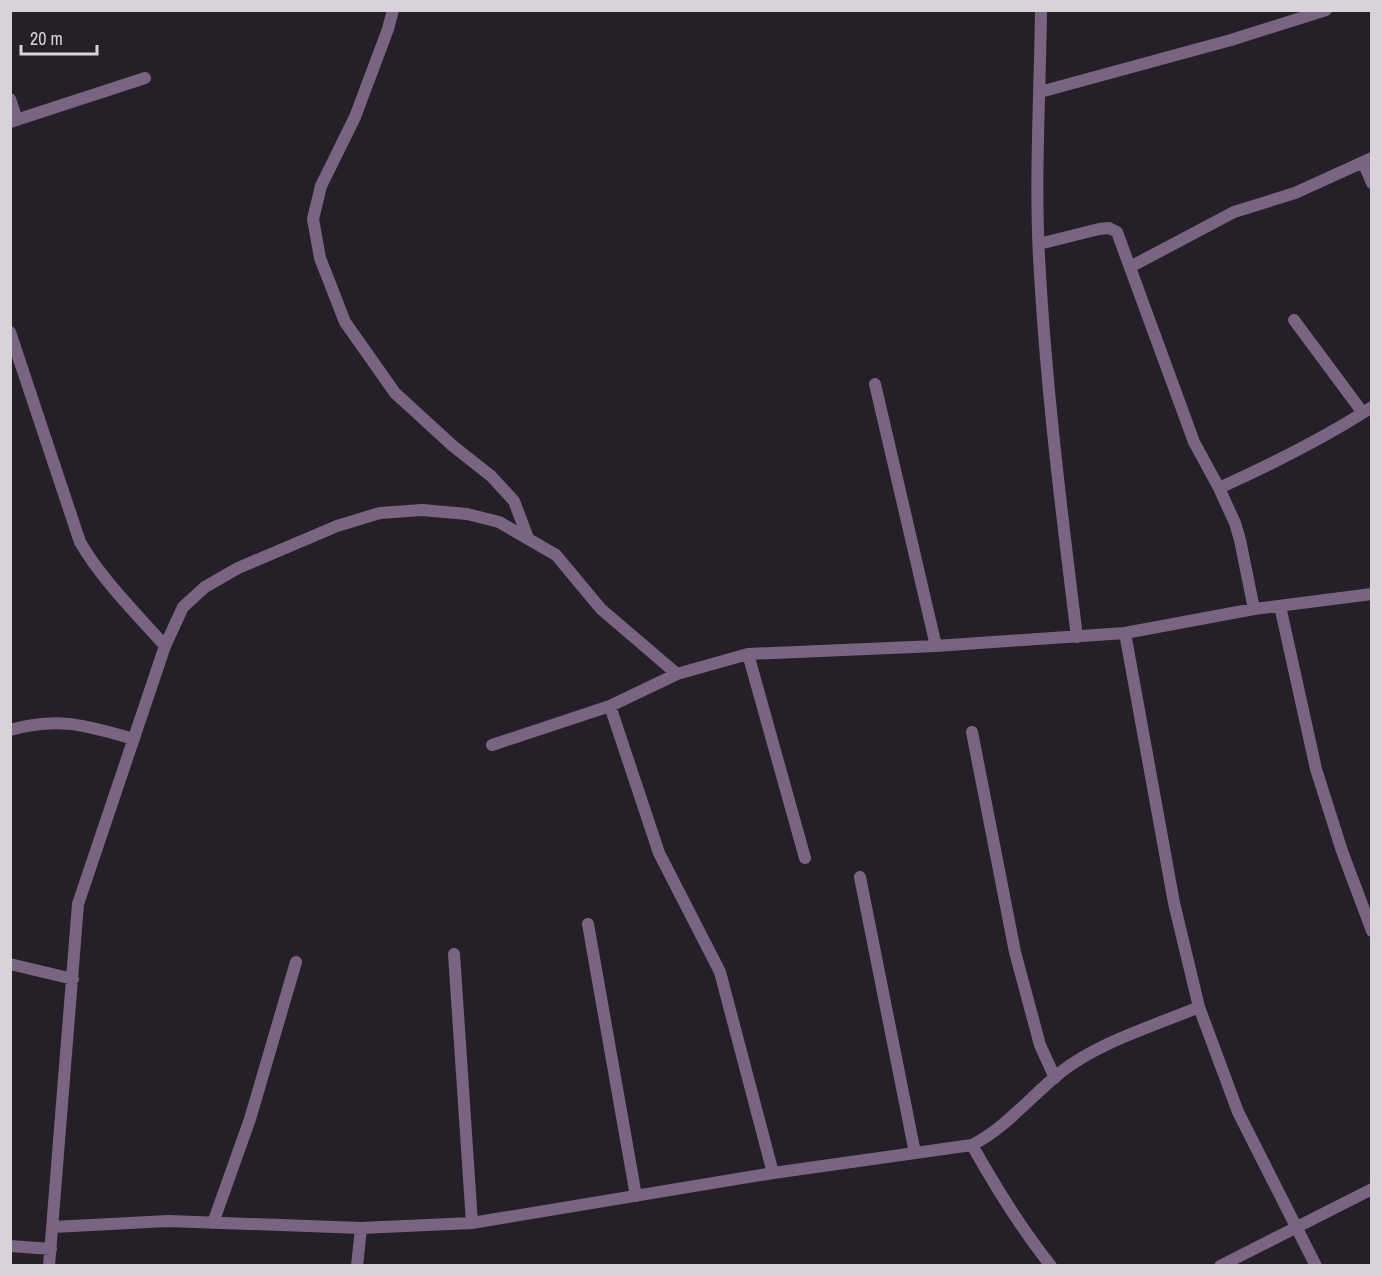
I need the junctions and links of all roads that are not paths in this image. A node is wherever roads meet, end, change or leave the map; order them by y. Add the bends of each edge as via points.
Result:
1 (393, 10) edge
2 (1041, 10) edge
3 (1326, 10) edge
4 (145, 78) dead end
5 (1040, 92) junction
6 (10, 99) edge
7 (14, 121) edge
8 (1367, 160) edge
9 (1371, 183) edge
10 (1039, 244) junction
11 (1130, 267) junction
12 (1294, 320) dead end
13 (10, 332) edge
14 (875, 384) dead end
15 (1367, 410) edge
16 (1219, 488) junction
17 (528, 538) junction
18 (1371, 594) edge
19 (1280, 606) junction
20 (1254, 609) junction
21 (1125, 633) junction
22 (1077, 637) junction
23 (165, 646) junction
24 (936, 646) junction
25 (748, 654) junction
26 (677, 674) junction
27 (610, 706) junction
28 (10, 730) edge
29 (972, 732) dead end
30 (134, 739) junction
31 (492, 745) dead end
32 (805, 858) dead end
33 (860, 877) dead end
34 (588, 924) dead end
35 (1371, 931) edge
36 (454, 954) dead end
37 (296, 962) dead end
38 (10, 964) edge
39 (73, 979) junction
40 (1199, 1007) junction
41 (1055, 1078) junction
42 (972, 1145) junction
43 (915, 1153) junction
44 (773, 1173) junction
45 (1371, 1189) edge
46 (636, 1196) junction
47 (213, 1223) junction
48 (472, 1223) junction
49 (54, 1227) junction
50 (1296, 1227) junction
51 (361, 1228) junction
52 (10, 1246) edge
53 (51, 1249) junction
54 (50, 1266) edge
55 (357, 1266) edge
56 (1051, 1266) edge
57 (1220, 1266) edge
58 (1316, 1266) edge

1 - 17 street via 355,117 321,186 313,219 320,258 345,322 395,393 491,476 514,501
2 - 5 street
3 - 5 street
4 - 7 street
5 - 10 street
6 - 7 street
8 - 9 street
8 - 11 street via 1295,193 1234,212
10 - 11 street via 1109,228 1117,232
10 - 22 street via 1059,492
11 - 16 street via 1194,442
12 - 15 street
13 - 23 street via 80,542 89,558
14 - 24 street
15 - 16 street via 1282,459
16 - 20 street via 1240,540
17 - 23 street via 499,522 467,514 422,510 380,513 337,526 238,568 204,587 183,608
17 - 26 street via 556,555 602,609
18 - 19 street
19 - 20 street
19 - 35 street via 1316,769
20 - 21 street
21 - 22 street
21 - 40 street via 1174,903
22 - 24 street
23 - 30 street
24 - 25 street
25 - 26 street
25 - 32 street
26 - 27 street
27 - 31 street
27 - 44 street via 658,853 720,972
28 - 30 street via 70,723
29 - 41 street via 1015,952 1037,1036
30 - 39 street via 78,904
33 - 43 street
34 - 46 street
36 - 48 street
37 - 47 street via 250,1119
38 - 39 street
39 - 49 street
40 - 41 street via 1099,1049
40 - 50 street via 1238,1112
41 - 42 street via 991,1135
42 - 43 street
42 - 56 street via 1003,1201
43 - 44 street
44 - 46 street
45 - 50 street
46 - 48 street
47 - 49 street via 168,1221
47 - 51 street
48 - 51 street
49 - 53 street
50 - 57 street
50 - 58 street
51 - 55 street
52 - 53 street
53 - 54 street

